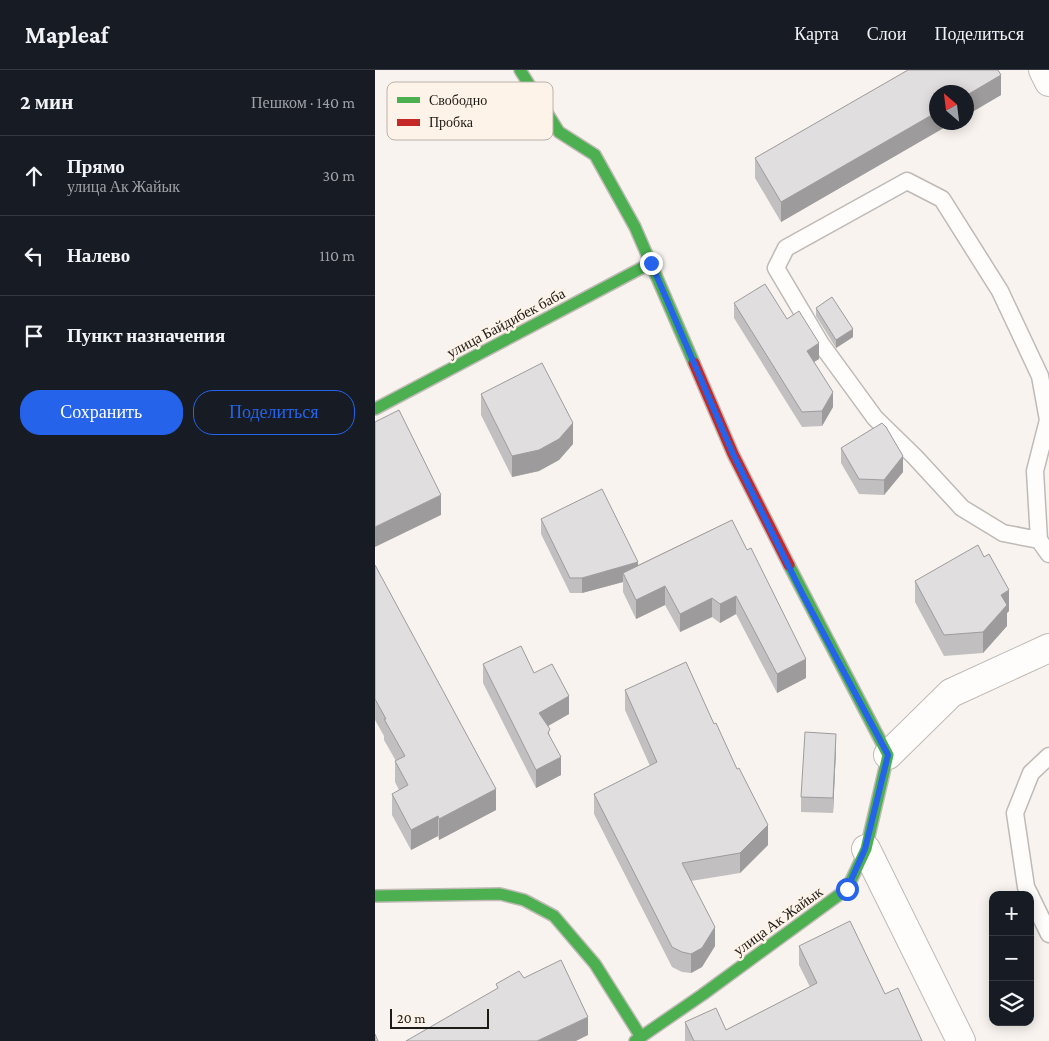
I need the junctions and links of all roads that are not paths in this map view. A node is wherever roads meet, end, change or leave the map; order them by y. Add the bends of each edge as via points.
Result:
1 (520, 70) edge
2 (1043, 70) edge
3 (528, 82) edge
4 (1049, 82) edge
5 (553, 122) edge
6 (651, 263) junction
7 (375, 409) edge
8 (1039, 540) junction
9 (1049, 554) edge
10 (1049, 648) edge
11 (888, 755) junction
12 (1049, 756) edge
13 (865, 849) junction
14 (1028, 891) edge
15 (375, 896) edge
16 (1034, 903) edge
17 (1049, 934) edge
18 (638, 1039) edge
19 (961, 1041) edge

1 - 3 street
2 - 4 street
5 - 6 street via 559,132 595,155
6 - 7 street, улица Байдибек баба
6 - 11 street via 733,454
8 - 8 lane via 1035,471 1048,420 1040,376 1000,291 942,199 907,181 786,248 776,268 821,344 875,418 962,508 1003,534
8 - 9 lane
10 - 11 street via 951,693
11 - 13 street, улица Ак Жайык
12 - 14 lane via 1031,773 1015,813
13 - 18 street, улица Ак Жайык via 847,889
13 - 19 street
15 - 18 street via 500,894 524,900 554,916 595,964
16 - 17 lane

